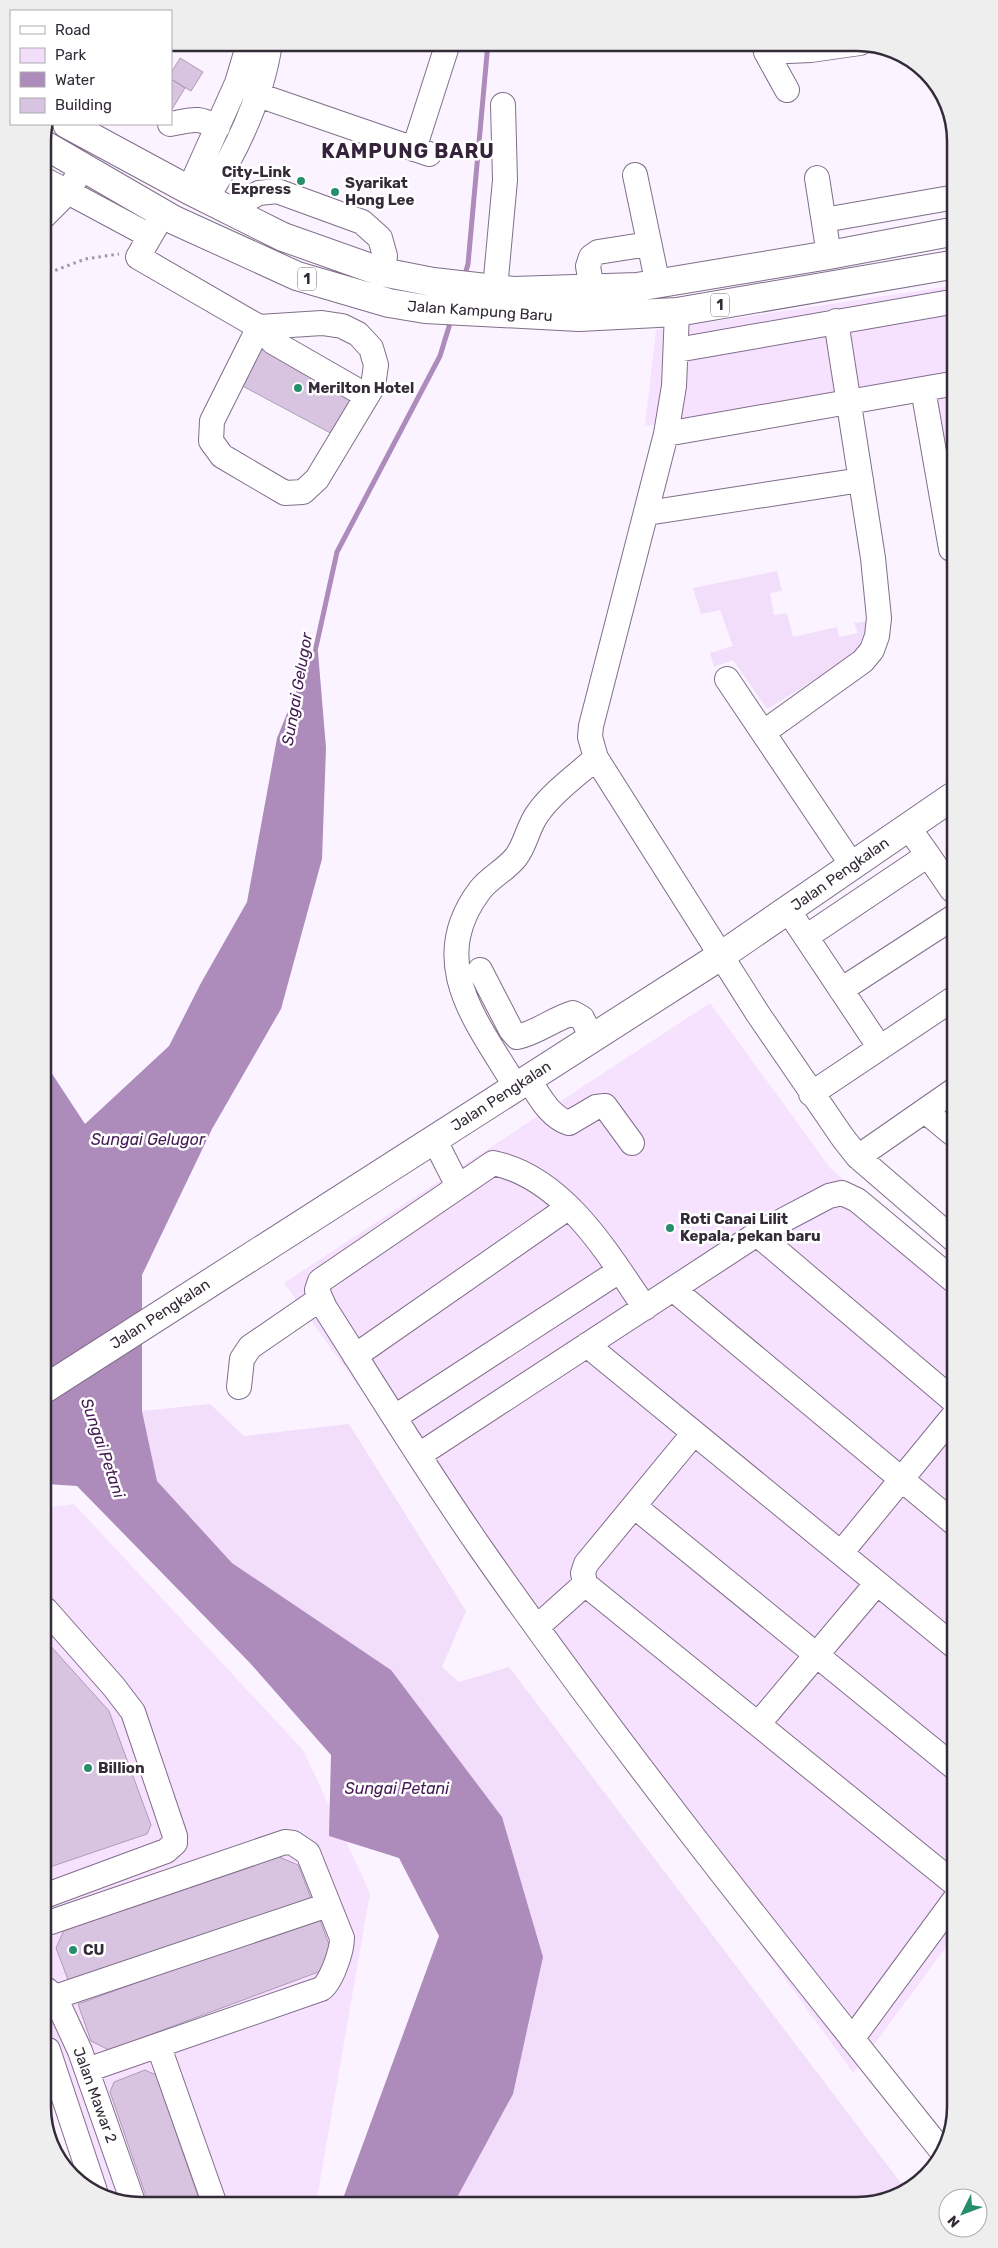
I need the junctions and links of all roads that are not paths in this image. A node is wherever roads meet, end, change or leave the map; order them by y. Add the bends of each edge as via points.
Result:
1 (246, 51) edge
2 (268, 51) edge
3 (446, 51) edge
4 (767, 51) edge
5 (787, 90) dead end
6 (258, 95) junction
7 (503, 105) dead end
8 (172, 123) edge
9 (71, 125) edge
10 (218, 127) junction
11 (96, 131) edge
12 (51, 149) edge
13 (75, 163) junction
14 (635, 175) dead end
15 (817, 178) dead end
16 (51, 182) edge
17 (68, 192) junction
18 (196, 197) junction
19 (947, 199) edge
20 (51, 209) edge
21 (234, 214) junction
22 (824, 220) junction
23 (156, 225) junction
24 (947, 233) edge
25 (649, 244) junction
26 (829, 255) junction
27 (947, 266) edge
28 (382, 272) junction
29 (297, 276) junction
30 (493, 280) junction
31 (658, 285) junction
32 (592, 290) junction
33 (947, 303) edge
34 (677, 312) junction
35 (836, 321) junction
36 (259, 327) junction
37 (677, 350) junction
38 (947, 385) edge
39 (923, 389) junction
40 (367, 396) junction
41 (849, 400) junction
42 (666, 434) junction
43 (861, 480) junction
44 (647, 513) junction
45 (947, 526) edge
46 (727, 679) dead end
47 (764, 732) junction
48 (596, 758) junction
49 (947, 800) edge
50 (908, 827) junction
51 (928, 855) junction
52 (852, 865) junction
53 (947, 883) edge
54 (788, 910) junction
55 (947, 921) edge
56 (806, 937) junction
57 (722, 955) junction
58 (480, 970) dead end
59 (841, 990) junction
60 (947, 1006) edge
61 (592, 1038) junction
62 (880, 1048) junction
63 (522, 1083) junction
64 (811, 1094) junction
65 (947, 1096) edge
66 (925, 1111) junction
67 (947, 1129) edge
68 (434, 1138) junction
69 (632, 1143) dead end
70 (858, 1157) junction
71 (458, 1186) junction
72 (569, 1208) junction
73 (947, 1233) edge
74 (758, 1234) junction
75 (620, 1271) junction
76 (947, 1275) edge
77 (673, 1289) junction
78 (320, 1299) junction
79 (645, 1308) junction
80 (587, 1345) junction
81 (355, 1356) junction
82 (51, 1385) edge
83 (239, 1387) dead end
84 (947, 1395) edge
85 (395, 1417) junction
86 (947, 1424) edge
87 (694, 1433) junction
88 (419, 1455) junction
89 (901, 1480) junction
90 (634, 1506) junction
91 (947, 1517) edge
92 (841, 1553) junction
93 (877, 1582) junction
94 (585, 1584) junction
95 (51, 1616) edge
96 (537, 1627) junction
97 (947, 1640) edge
98 (815, 1654) junction
99 (759, 1723) junction
100 (947, 1761) edge
101 (175, 1843) junction
102 (208, 1867) junction
103 (947, 1877) edge
104 (51, 1894) edge
105 (328, 1905) junction
106 (947, 1910) edge
107 (51, 1923) edge
108 (51, 1994) edge
109 (852, 2039) junction
110 (159, 2047) junction
111 (51, 2059) edge
112 (87, 2070) junction
113 (938, 2147) edge
114 (92, 2183) edge
115 (131, 2196) edge
116 (213, 2197) edge

1 - 10 street via 237,83
2 - 6 street
3 - 6 street via 422,151
4 - 5 street
6 - 18 street via 220,177
7 - 30 street via 505,180
8 - 10 street via 192,118
9 - 11 main road, Jalan Kampung Baru / 1
10 - 18 street
11 - 18 main road, Jalan Kampung Baru / 1
12 - 13 main road, Jalan Kampung Baru / 1
13 - 17 street
13 - 18 main road via 86,164 165,199
13 - 23 main road, Jalan Kampung Baru / 1
14 - 25 street
15 - 22 street
16 - 17 street
17 - 20 street
17 - 23 street
18 - 21 main road, Jalan Kampung Baru / 1
18 - 29 main road via 218,225 287,264
19 - 22 street
21 - 28 main road, Jalan Kampung Baru / 1 via 308,247
21 - 28 street via 242,202 259,192 277,191 362,222 380,238 385,256
22 - 26 street
23 - 29 main road, Jalan Kampung Baru / 1
23 - 36 street via 138,257
24 - 26 main road, Jalan Kampung Baru / 1
25 - 31 street
25 - 32 street via 598,252 591,257 588,266
26 - 31 main road, Jalan Kampung Baru / 1
27 - 34 main road, Jalan Kampung Baru / 1
28 - 30 main road, Jalan Kampung Baru / 1 via 433,282
29 - 34 main road, Jalan Kampung Baru / 1 via 425,310 579,317
30 - 32 main road, Jalan Kampung Baru / 1 via 513,291
31 - 32 main road, Jalan Kampung Baru / 1
33 - 35 street
34 - 37 street
35 - 37 street
35 - 41 street
36 - 40 street via 273,342
36 - 40 street via 322,323 342,326 358,334 370,348 376,365 373,386
36 - 40 street via 212,421 212,441 222,456 285,493 303,492 317,479
37 - 42 street
38 - 39 street
39 - 41 street
39 - 45 street
41 - 42 street
41 - 43 street
42 - 44 street
43 - 44 street
43 - 47 street via 878,618 872,650 863,661
44 - 48 street via 591,726 590,736
46 - 47 street
47 - 52 street
48 - 57 street
48 - 63 street via 539,811 517,856 480,890 463,920 457,942 457,977 466,1000
49 - 50 main road, Jalan Pengkalan
50 - 51 street
50 - 52 main road, Jalan Pengkalan
51 - 53 street
51 - 56 street
52 - 54 main road, Jalan Pengkalan
54 - 56 street
54 - 57 main road, Jalan Pengkalan
55 - 59 street
56 - 59 street
57 - 61 main road, Jalan Pengkalan
57 - 64 street
58 - 61 street via 517,1037 573,1013 582,1018
59 - 62 street
60 - 62 street
61 - 63 main road, Jalan Pengkalan
62 - 64 street
63 - 68 main road, Jalan Pengkalan
63 - 69 street via 560,1121 568,1123 596,1107 605,1106
64 - 70 street
65 - 66 street
66 - 67 street
66 - 70 street
68 - 71 street
68 - 82 main road, Jalan Pengkalan
70 - 73 street
71 - 72 street via 493,1163 528,1174
71 - 78 street via 320,1281 317,1290
72 - 75 street
72 - 81 street
74 - 76 street via 829,1196 842,1193 857,1200
74 - 77 street
74 - 84 street
75 - 79 street
75 - 85 street
77 - 79 street
77 - 89 street
78 - 81 street
78 - 83 street via 250,1347 242,1359
79 - 80 street
80 - 87 street
80 - 88 street
81 - 85 street
85 - 88 street
86 - 89 street
87 - 90 street
87 - 92 street
88 - 96 street
89 - 91 street
89 - 92 street
90 - 94 street via 586,1564 583,1573
90 - 98 street
92 - 93 street
93 - 97 street
93 - 98 street
94 - 96 street
94 - 99 street
95 - 101 street via 133,1712
96 - 109 street via 693,1836
98 - 99 street
98 - 100 street
99 - 103 street
101 - 102 street
101 - 104 street via 166,1851
102 - 105 street via 274,1844 292,1843 308,1853
102 - 107 street
105 - 108 street
105 - 110 street via 342,1938 342,1946 327,1985
106 - 109 street
108 - 112 street, Jalan Mawar 2
109 - 113 street
110 - 112 street
110 - 116 street
111 - 114 street, Jalan Mawar 2
112 - 115 street, Jalan Mawar 2

